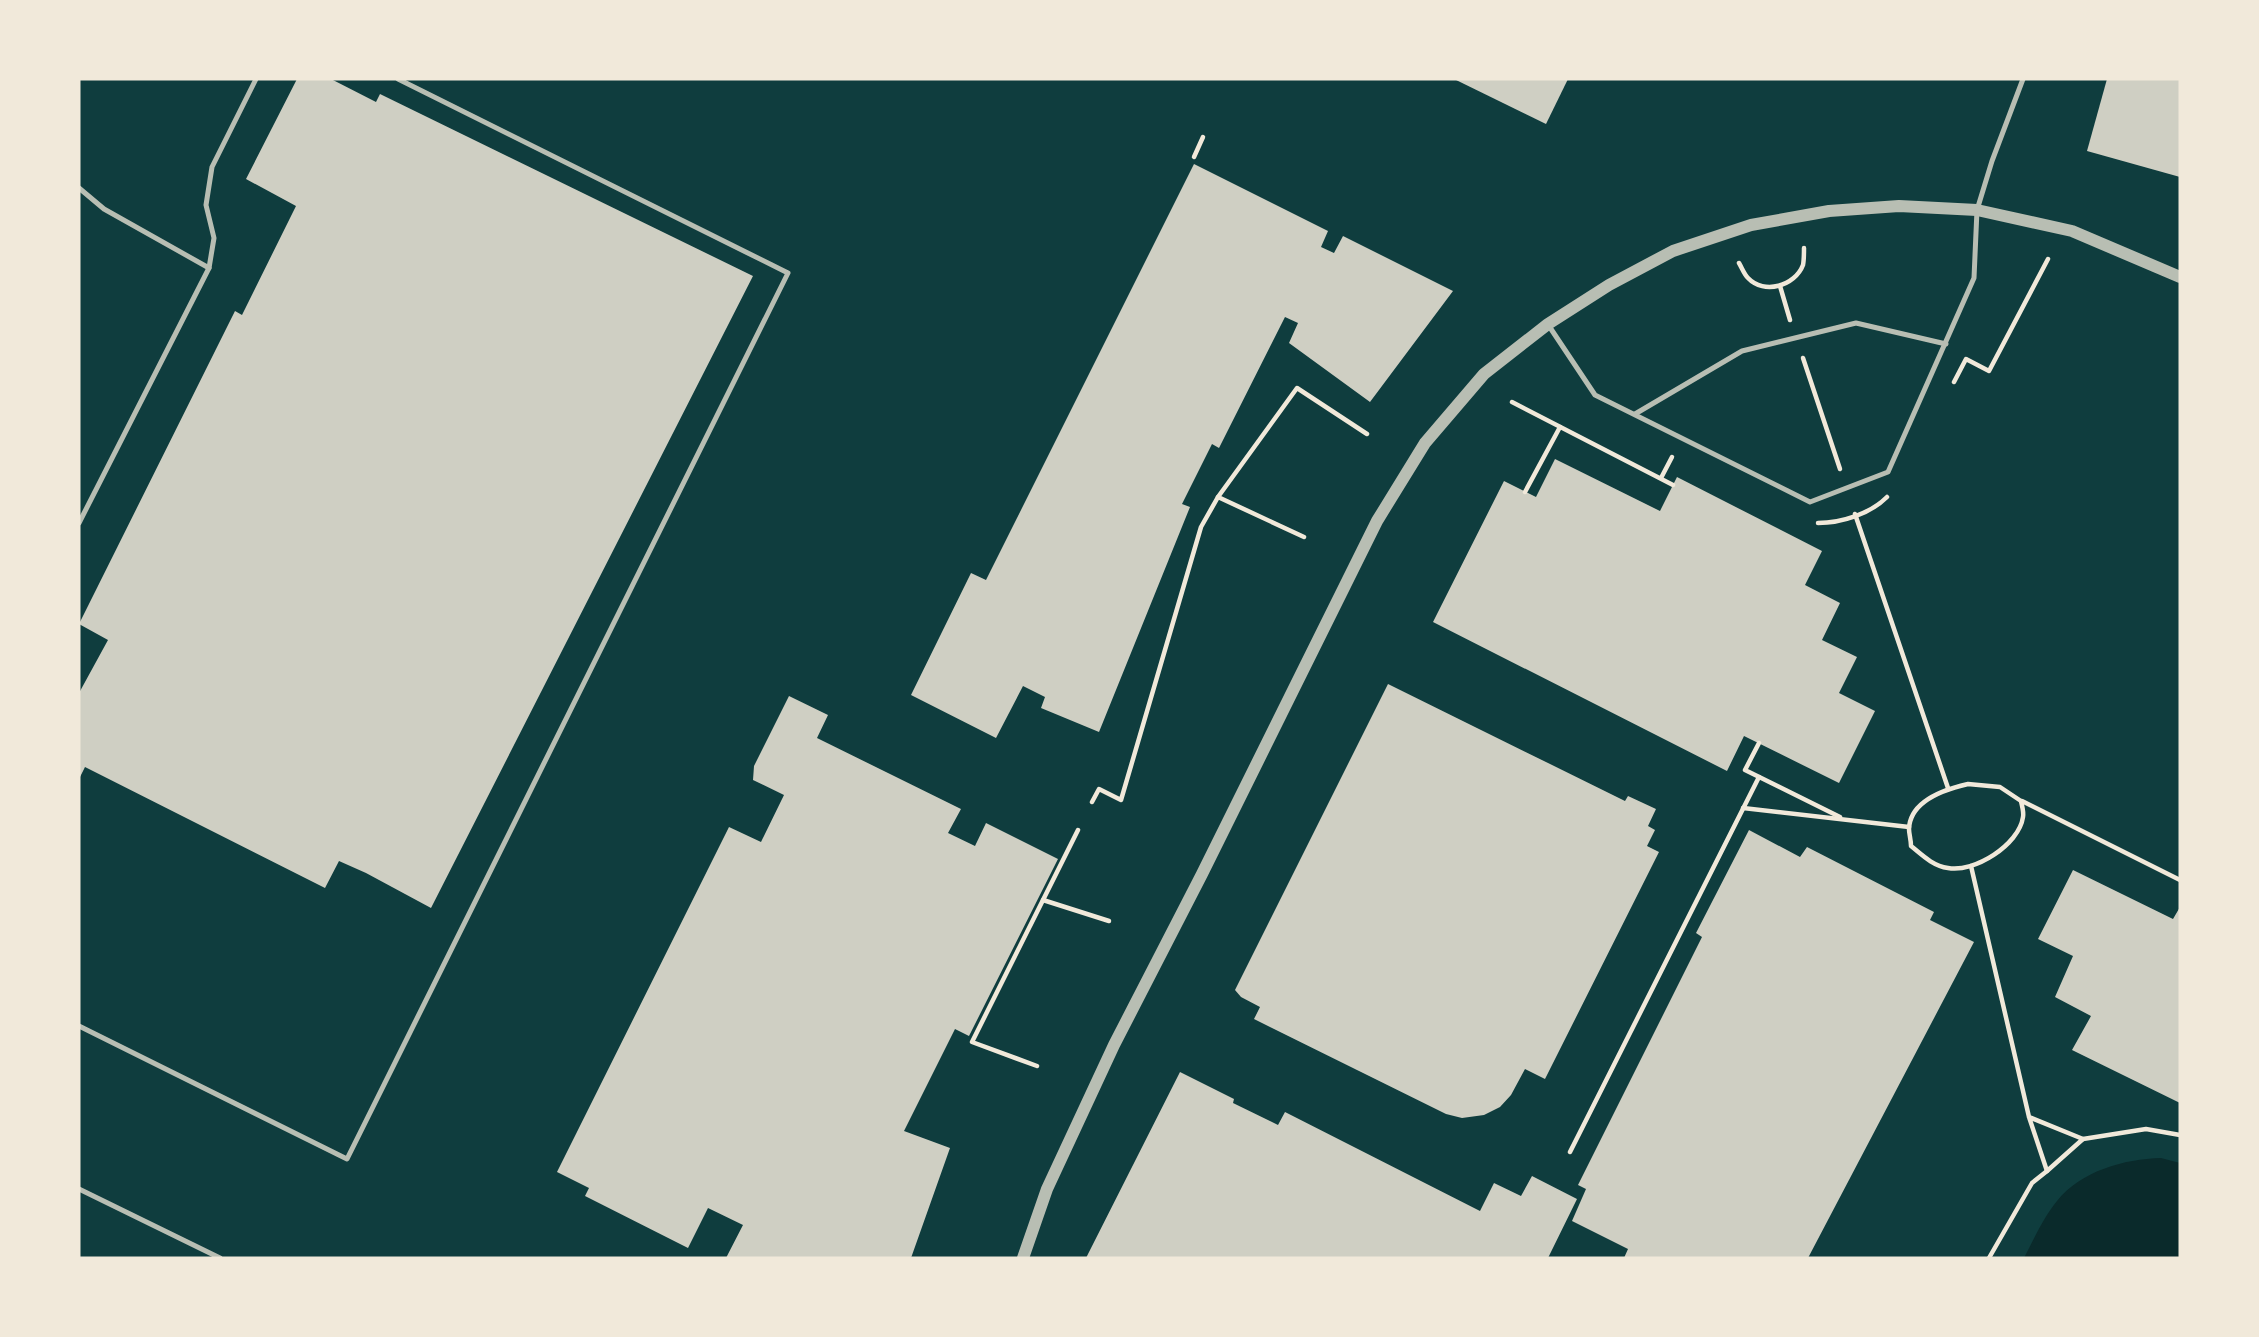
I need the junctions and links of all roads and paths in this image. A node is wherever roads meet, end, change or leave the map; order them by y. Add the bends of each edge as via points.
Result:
1 (256, 79) edge
2 (398, 79) edge
3 (2023, 79) edge
4 (1203, 137) dead end
5 (1194, 157) dead end
6 (79, 188) edge
7 (1977, 210) junction
8 (1804, 248) dead end
9 (2048, 259) dead end
10 (1739, 263) dead end
11 (209, 268) junction
12 (2180, 277) edge
13 (1780, 286) junction
14 (1548, 324) junction
15 (1796, 338) junction
16 (1946, 344) junction
17 (1948, 394) dead end
18 (1512, 402) dead end
19 (1635, 414) junction
20 (1560, 427) junction
21 (1367, 434) dead end
22 (1685, 463) dead end
23 (1661, 478) junction
24 (1673, 485) dead end
25 (1846, 488) junction
26 (1525, 492) dead end
27 (1890, 494) dead end
28 (1218, 497) junction
29 (1855, 515) junction
30 (79, 523) edge
31 (1809, 523) dead end
32 (1304, 537) dead end
33 (1759, 743) dead end
34 (1759, 777) junction
35 (1948, 788) junction
36 (2021, 801) junction
37 (1092, 802) dead end
38 (1743, 808) junction
39 (1844, 819) junction
40 (1909, 827) junction
41 (1078, 830) dead end
42 (1971, 866) junction
43 (2180, 880) edge
44 (1043, 900) junction
45 (1109, 921) dead end
46 (79, 1026) edge
47 (1037, 1066) dead end
48 (2029, 1118) junction
49 (2180, 1135) edge
50 (2083, 1139) junction
51 (1570, 1152) dead end
52 (2046, 1171) junction
53 (79, 1190) edge
54 (220, 1258) edge
55 (1023, 1258) edge
56 (1989, 1258) edge

1 - 11 lane via 212,167 206,205 214,237
2 - 46 lane via 788,273 347,1159
3 - 7 lane
4 - 5 path
6 - 11 lane via 104,209
7 - 12 street via 2072,231
7 - 14 street via 1887,207 1829,211 1751,225 1673,251
7 - 16 lane via 1975,278
8 - 13 path via 1803,265 1794,278
9 - 17 path via 1989,371 1966,359
10 - 13 path via 1748,278 1763,286
11 - 30 lane
13 - 15 path
14 - 19 lane via 1595,395
14 - 55 street via 1484,374 1425,443 1377,521 1114,1045 1047,1189
15 - 16 lane via 1856,323
15 - 19 lane via 1742,351
15 - 25 path
16 - 25 lane via 1888,472
18 - 20 path
19 - 25 lane via 1810,502
20 - 23 path
20 - 26 path
21 - 28 path via 1297,388
22 - 23 path via 1672,456
23 - 24 path
25 - 29 path
27 - 29 path
28 - 32 path
28 - 37 path via 1201,527 1121,800 1099,789
29 - 31 path via 1838,523
29 - 35 path
33 - 34 path via 1745,770
34 - 38 path
34 - 39 path
35 - 36 path via 1968,784 2000,787
35 - 40 path via 1929,797
36 - 42 path via 2023,818 2015,835 1997,853
36 - 43 path
38 - 39 path
38 - 51 path
39 - 40 path
40 - 42 path via 1911,846 1929,861 1948,868
41 - 44 path
42 - 48 path
44 - 45 path
44 - 47 path via 972,1042
48 - 50 path
48 - 52 path
49 - 50 path via 2146,1129
50 - 52 path
52 - 56 path via 2032,1183
53 - 54 lane

